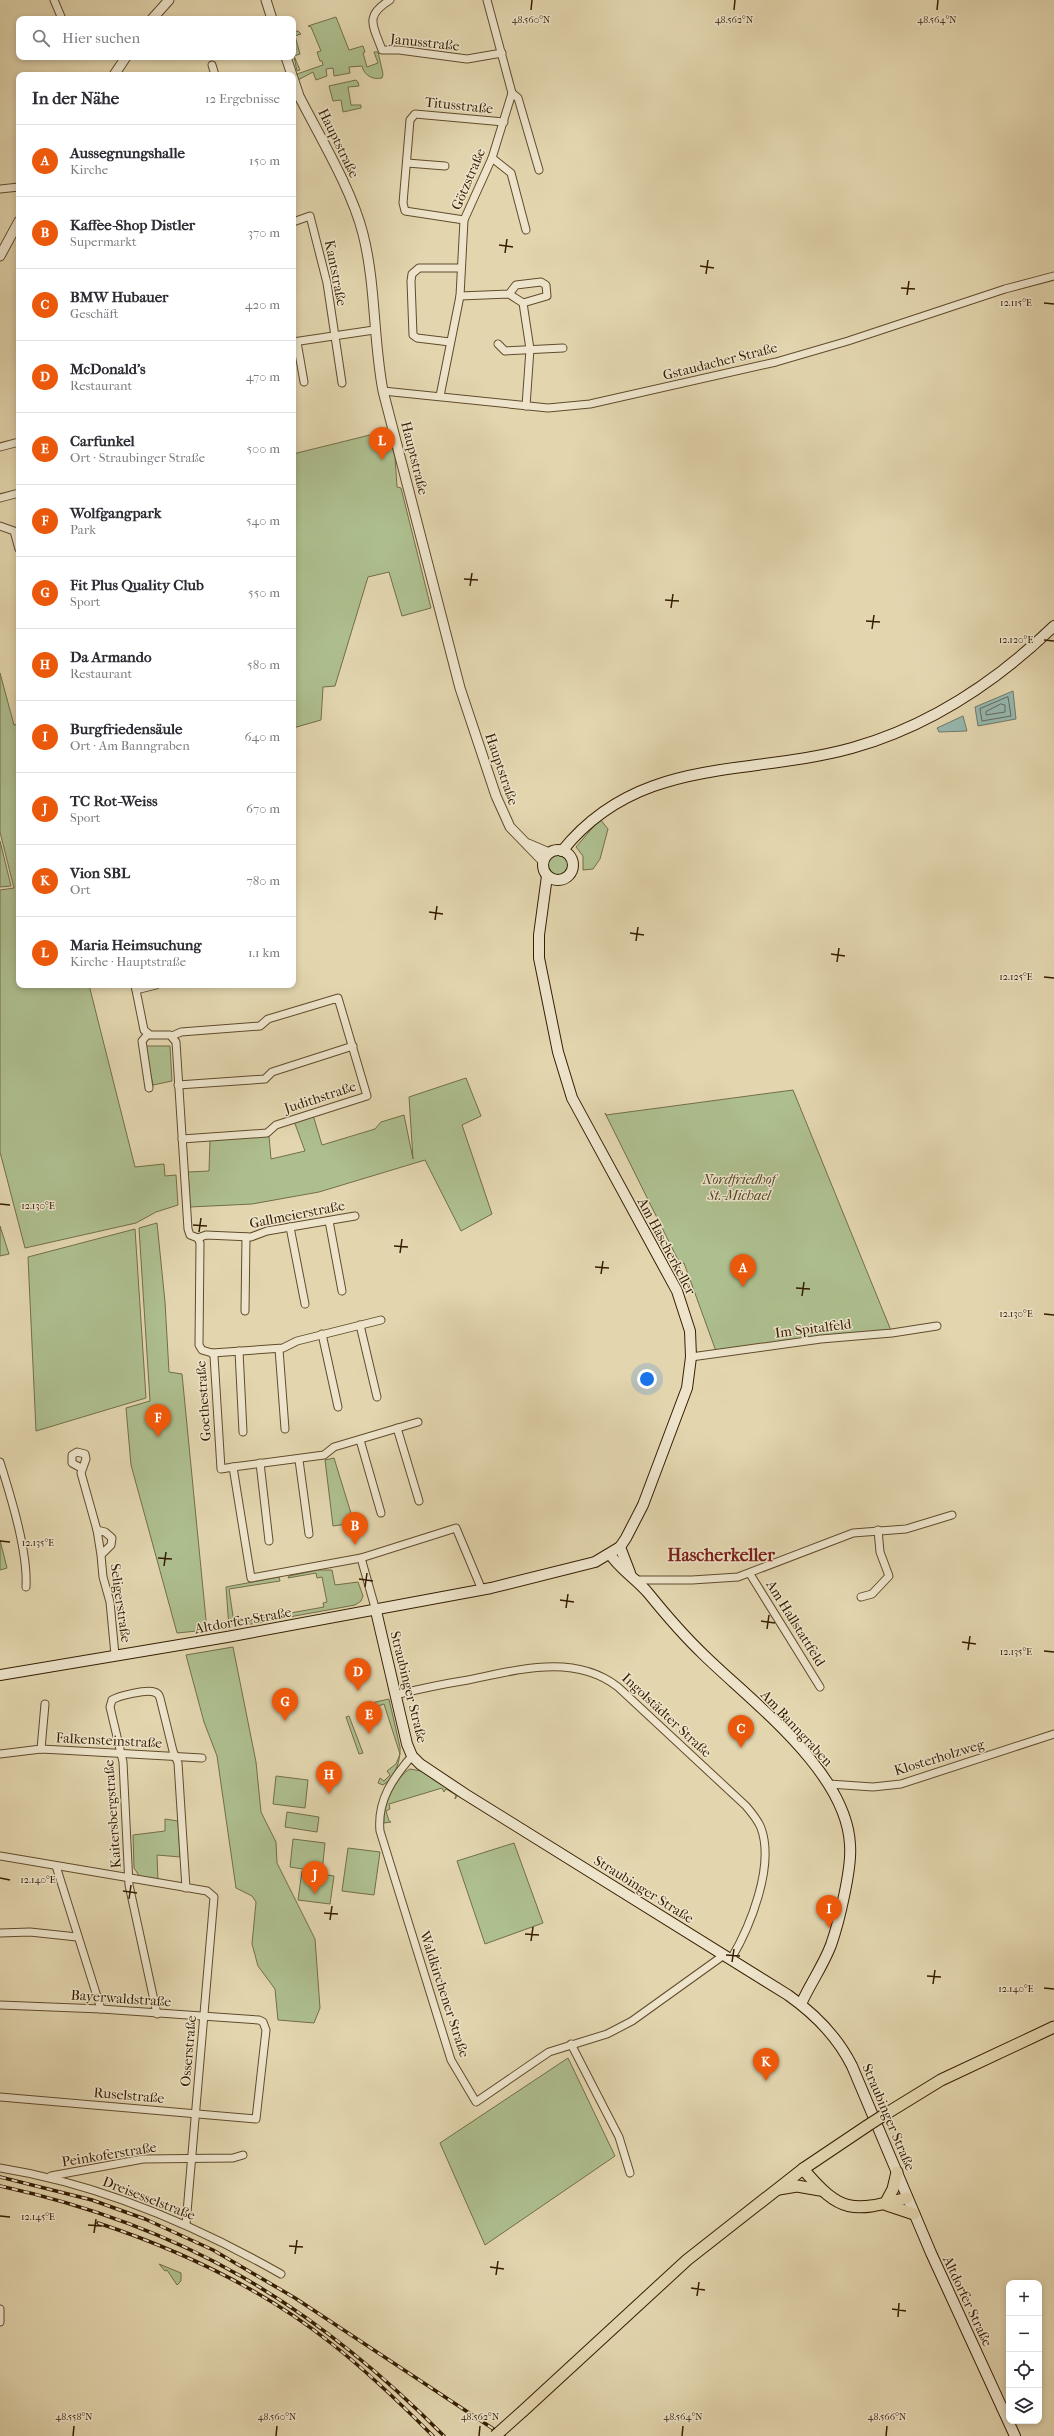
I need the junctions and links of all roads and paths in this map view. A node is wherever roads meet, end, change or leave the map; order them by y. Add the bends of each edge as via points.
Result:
1 (54, 0) edge
2 (169, 0) edge
3 (266, 0) edge
4 (390, 0) edge
5 (487, 0) edge
6 (61, 16) edge
7 (155, 16) edge
8 (271, 16) edge
9 (502, 53) junction
10 (124, 60) edge
11 (287, 60) edge
12 (212, 65) dead end
13 (116, 72) edge
14 (214, 72) edge
15 (291, 72) edge
16 (296, 86) edge
17 (512, 93) junction
18 (504, 122) junction
19 (492, 158) junction
20 (407, 163) junction
21 (445, 166) dead end
22 (539, 170) dead end
23 (16, 187) edge
24 (0, 189) edge
25 (464, 220) junction
26 (296, 221) edge
27 (16, 229) edge
28 (526, 230) dead end
29 (0, 256) edge
30 (460, 268) junction
31 (1054, 276) edge
32 (509, 294) junction
33 (460, 296) junction
34 (523, 303) junction
35 (374, 330) junction
36 (335, 336) junction
37 (296, 342) edge
38 (450, 342) junction
39 (498, 344) dead end
40 (296, 346) edge
41 (563, 348) dead end
42 (530, 350) junction
43 (304, 382) dead end
44 (342, 382) dead end
45 (383, 390) junction
46 (440, 396) junction
47 (526, 406) junction
48 (16, 443) edge
49 (0, 447) edge
50 (16, 494) edge
51 (0, 498) edge
52 (0, 526) edge
53 (16, 538) edge
54 (1054, 626) edge
55 (566, 853) junction
56 (546, 857) junction
57 (551, 878) junction
58 (135, 988) edge
59 (148, 1034) junction
60 (172, 1036) junction
61 (353, 1046) junction
62 (178, 1085) junction
63 (149, 1088) dead end
64 (182, 1139) junction
65 (354, 1216) dead end
66 (329, 1221) junction
67 (290, 1227) junction
68 (246, 1237) junction
69 (198, 1238) junction
70 (342, 1291) dead end
71 (304, 1304) dead end
72 (245, 1311) dead end
73 (381, 1320) dead end
74 (360, 1325) junction
75 (937, 1326) dead end
76 (322, 1334) junction
77 (279, 1348) junction
78 (239, 1352) junction
79 (212, 1353) junction
80 (691, 1357) junction
81 (378, 1397) dead end
82 (338, 1407) dead end
83 (418, 1422) dead end
84 (397, 1428) junction
85 (285, 1429) dead end
86 (243, 1432) dead end
87 (360, 1440) junction
88 (299, 1460) junction
89 (0, 1462) edge
90 (260, 1463) junction
91 (233, 1467) junction
92 (81, 1468) dead end
93 (419, 1501) dead end
94 (381, 1513) dead end
95 (952, 1515) dead end
96 (97, 1530) junction
97 (878, 1530) junction
98 (309, 1534) dead end
99 (269, 1541) dead end
100 (620, 1546) junction
101 (610, 1554) junction
102 (101, 1555) junction
103 (361, 1558) junction
104 (595, 1562) junction
105 (615, 1564) junction
106 (750, 1574) junction
107 (634, 1577) junction
108 (26, 1588) dead end
109 (486, 1589) junction
110 (861, 1597) dead end
111 (376, 1611) junction
112 (115, 1655) junction
113 (0, 1675) edge
114 (820, 1687) dead end
115 (395, 1695) junction
116 (45, 1704) dead end
117 (1054, 1734) edge
118 (41, 1749) junction
119 (0, 1754) edge
120 (121, 1754) junction
121 (412, 1756) junction
122 (175, 1758) junction
123 (202, 1758) dead end
124 (829, 1784) junction
125 (0, 1856) edge
126 (56, 1866) junction
127 (129, 1879) junction
128 (186, 1888) junction
129 (0, 1932) edge
130 (77, 1937) junction
131 (728, 1957) junction
132 (801, 2004) junction
133 (0, 2005) edge
134 (101, 2009) junction
135 (157, 2014) junction
136 (204, 2018) junction
137 (1054, 2027) edge
138 (571, 2044) junction
139 (0, 2097) edge
140 (196, 2114) junction
141 (256, 2119) joint
142 (243, 2155) dead end
143 (193, 2158) junction
144 (0, 2168) edge
145 (803, 2169) junction
146 (897, 2172) junction
147 (630, 2173) dead end
148 (50, 2176) junction
149 (777, 2189) junction
150 (820, 2190) junction
151 (907, 2198) junction
152 (885, 2204) junction
153 (914, 2214) junction
154 (186, 2224) junction
155 (281, 2274) dead end
156 (0, 2310) edge
157 (1, 2320) edge
158 (495, 2436) edge
159 (1015, 2436) edge

1 - 6 street
2 - 7 street
3 - 8 street
4 - 9 street, Janusstraße via 378,8 373,16 373,26 382,50 467,59
5 - 9 street, Götzstraße
9 - 17 street, Götzstraße
10 - 13 street
11 - 15 street, Hauptstraße
12 - 14 street
16 - 35 street, Hauptstraße via 359,219 368,258
17 - 18 street, Götzstraße
17 - 22 street via 518,98
18 - 19 street, Götzstraße
18 - 20 street, Titusstraße via 415,114 410,120
19 - 25 street, Götzstraße
19 - 28 street via 511,173
20 - 21 street
20 - 25 street, Titusstraße via 403,203 405,211
23 - 24 street
25 - 30 street, Götzstraße
26 - 36 street, Kantstraße via 310,216 327,283
27 - 29 street
30 - 33 street, Götzstraße
30 - 38 street via 419,268 412,274 411,280 413,336
31 - 47 street, Gstaudacher Straße via 760,366 590,404 559,408
32 - 33 street
32 - 34 street
32 - 34 street via 512,287 522,284 541,282 546,285 547,296
33 - 38 street, Götzstraße
34 - 42 street
35 - 36 street
35 - 45 street, Hauptstraße
36 - 37 street
36 - 44 street, Kantstraße
38 - 46 street, Götzstraße
39 - 42 street via 505,350
40 - 43 street
41 - 42 street
42 - 47 street
45 - 46 street, Gstaudacher Straße
45 - 56 street, Hauptstraße via 460,688 501,809 510,827 525,843
46 - 47 street, Gstaudacher Straße
48 - 49 street
50 - 51 street
52 - 53 street via 14,530
54 - 55 main road via 1005,670 978,689 910,727 871,742 822,755 668,780 622,798 581,832
55 - 56 main road
55 - 57 main road via 573,863 571,872 566,878
56 - 57 main road via 543,869
57 - 80 main road, Am Hascherkeller via 544,899 538,948 544,992 558,1052 572,1098 677,1291 688,1322
58 - 59 street via 144,1030
59 - 60 street
59 - 63 street via 142,1041
60 - 61 street, Judithstraße via 181,1032 260,1026 268,1019 338,998
60 - 62 street, Goethestraße via 176,1047
61 - 62 street via 272,1072 264,1079
61 - 64 street, Judithstraße via 367,1096 276,1125 267,1133
62 - 64 street, Goethestraße
64 - 69 street, Goethestraße via 188,1229 190,1234
65 - 66 street, Gallmeierstraße
66 - 67 street, Gallmeierstraße
66 - 70 street
67 - 68 street, Gallmeierstraße
67 - 71 street
68 - 69 street, Gallmeierstraße via 206,1235
68 - 72 street
69 - 79 street, Goethestraße via 199,1345 203,1351
73 - 74 street
74 - 76 street
74 - 81 street
75 - 80 street, Im Spitalfeld
76 - 77 street
76 - 82 street
77 - 78 street
77 - 85 street
78 - 79 street
78 - 86 street
79 - 91 street, Goethestraße via 221,1470
80 - 100 main road, Am Hascherkeller via 687,1388 680,1407 643,1505
83 - 84 street
84 - 87 street
84 - 93 street
87 - 88 street via 334,1447 324,1455
87 - 94 street
88 - 90 street
88 - 98 street
89 - 108 street via 13,1505 27,1573
90 - 91 street
90 - 99 street
91 - 103 street via 251,1578
92 - 96 street, Seligerstraße
95 - 97 street via 906,1529
96 - 102 street, Seligerstraße
96 - 102 street, Seligerstraße via 112,1538 111,1545
97 - 106 street via 853,1533
97 - 110 street via 880,1552 889,1576 872,1594
100 - 101 main road, Am Hascherkeller
100 - 107 main road, Am Banngraben
101 - 104 main road, Am Hascherkeller
101 - 105 main road
102 - 112 street, Seligerstraße via 103,1577 110,1602
103 - 109 street via 456,1528
103 - 111 street
104 - 105 main road, Am Banngraben
104 - 109 main road, Am Hascherkeller
105 - 107 main road, Am Banngraben
106 - 107 street via 692,1580
106 - 114 street, Am Hallstattfeld
107 - 124 main road, Am Banngraben via 703,1654 807,1755
109 - 111 main road, Altdorfer Straße
111 - 112 main road, Altdorfer Straße
111 - 115 main road, Straubinger Straße
112 - 113 main road, Altdorfer Straße
115 - 121 main road, Straubinger Straße
115 - 131 street, Ingolstädter Straße via 506,1671 559,1666 599,1674 618,1687 746,1806 761,1828 765,1851 763,1872 747,1929
116 - 118 street, Falkensteinstraße
117 - 124 street, Klosterholzweg via 901,1784 873,1787
118 - 119 street, Falkensteinstraße
118 - 120 street, Falkensteinstraße
120 - 122 street, Falkensteinstraße
120 - 122 street, Kaitersbergstraße via 110,1707 112,1700 153,1691 162,1702
120 - 127 street, Kaitersbergstraße
121 - 131 main road, Straubinger Straße via 459,1790
121 - 138 street, Waldkirchener Straße via 387,1789 379,1814 380,1831 451,2060 476,2102 549,2052
122 - 123 street, Falkensteinstraße
122 - 128 street, Falkensteinstraße via 178,1763
124 - 132 main road, Am Banngraben via 848,1831 849,1868 831,1944
125 - 126 street
126 - 127 street
126 - 130 street
127 - 128 street
127 - 135 street, Kaitersbergstraße
128 - 136 street, Osserstraße via 207,1891 214,1897
129 - 130 street
130 - 134 street
131 - 132 main road, Straubinger Straße
131 - 138 street, Waldkirchener Straße via 632,2021 607,2034
132 - 146 main road, Straubinger Straße via 836,2038 845,2051
133 - 134 street, Bayerwaldstraße
134 - 135 street, Bayerwaldstraße
135 - 136 street, Bayerwaldstraße
136 - 140 street, Osserstraße
136 - 141 street, Bayerwaldstraße via 263,2022 266,2034
137 - 145 main road, bridge via 941,2080
138 - 147 street via 619,2137
139 - 140 street, Ruselstraße
140 - 141 street, Ruselstraße
140 - 143 street, Osserstraße
142 - 143 street, Peinkoferstraße via 233,2158
143 - 148 street, Peinkoferstraße via 143,2159
143 - 154 street, Osserstraße
144 - 148 street, Dreisesselstraße
145 - 149 main road
145 - 150 main road
146 - 151 main road, Straubinger Straße
146 - 152 main road via 893,2189
148 - 154 street, Dreisesselstraße
149 - 150 main road via 797,2186
149 - 158 main road, bridge via 687,2260
150 - 152 main road via 842,2205 854,2208
151 - 152 main road
151 - 153 main road, Altdorfer Straße
152 - 153 main road
153 - 159 main road, Altdorfer Straße
154 - 155 street, Dreisesselstraße
156 - 157 street

